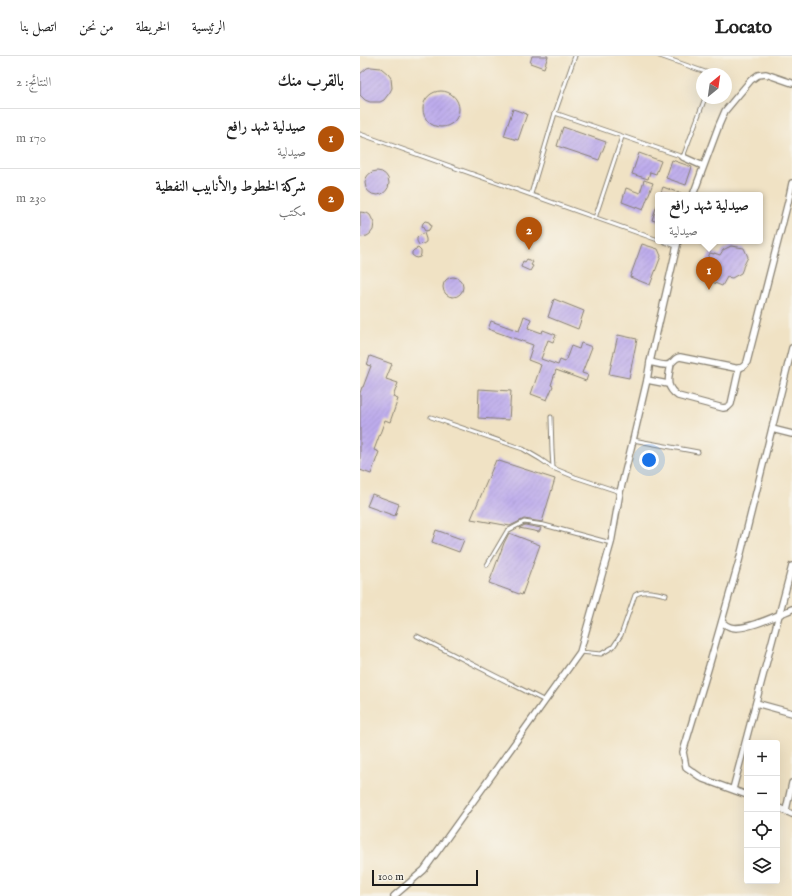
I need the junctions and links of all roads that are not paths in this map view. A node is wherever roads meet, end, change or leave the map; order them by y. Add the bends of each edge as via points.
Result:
1 (575, 56) edge
2 (660, 56) edge
3 (696, 69) edge
4 (792, 83) edge
5 (702, 104) edge
6 (555, 113) junction
7 (360, 134) edge
8 (622, 136) junction
9 (683, 157) junction
10 (703, 166) junction
11 (792, 183) edge
12 (694, 192) edge
13 (531, 194) junction
14 (595, 218) junction
15 (655, 239) edge
16 (677, 244) edge
17 (792, 350) edge
18 (650, 362) junction
19 (671, 363) junction
20 (739, 368) junction
21 (647, 380) junction
22 (668, 384) junction
23 (431, 417) dead end
24 (551, 417) dead end
25 (772, 429) junction
26 (792, 434) edge
27 (634, 440) junction
28 (698, 452) dead end
29 (553, 468) junction
30 (620, 492) junction
31 (610, 543) junction
32 (487, 565) dead end
33 (792, 566) edge
34 (666, 595) dead end
35 (792, 608) edge
36 (780, 614) junction
37 (722, 622) junction
38 (416, 636) dead end
39 (580, 652) junction
40 (545, 700) junction
41 (756, 702) junction
42 (792, 713) edge
43 (792, 783) edge
44 (733, 789) junction
45 (744, 794) edge
46 (780, 808) edge
47 (786, 810) junction
48 (792, 814) edge
49 (394, 896) edge

1 - 6 lane
2 - 3 lane
4 - 10 street via 766,74 758,75 751,80 726,111
5 - 9 lane
6 - 8 lane
6 - 13 lane
7 - 13 lane
8 - 9 lane
8 - 14 lane
9 - 10 street
10 - 12 street
11 - 20 street via 747,362
13 - 14 lane
14 - 15 lane
16 - 18 street
17 - 25 street
18 - 19 street via 666,365
18 - 21 street
19 - 20 street via 680,357
19 - 22 street
20 - 22 street via 731,404 728,407 723,408 678,396
21 - 22 street
21 - 27 street
23 - 29 lane via 523,448
24 - 29 lane
25 - 26 street
25 - 37 street
27 - 28 lane
27 - 30 street
29 - 30 lane
30 - 31 street
31 - 32 lane via 524,522 507,531
31 - 39 street
33 - 36 street
34 - 39 lane via 639,592 635,595 621,634 612,647 601,654
35 - 36 street
36 - 37 street via 738,628 729,627
36 - 41 street
37 - 44 street via 683,752 686,767 703,778
38 - 40 lane
39 - 40 street
40 - 49 street via 424,870
41 - 42 street
41 - 44 street
43 - 47 street
44 - 45 street
46 - 47 street
47 - 48 street

